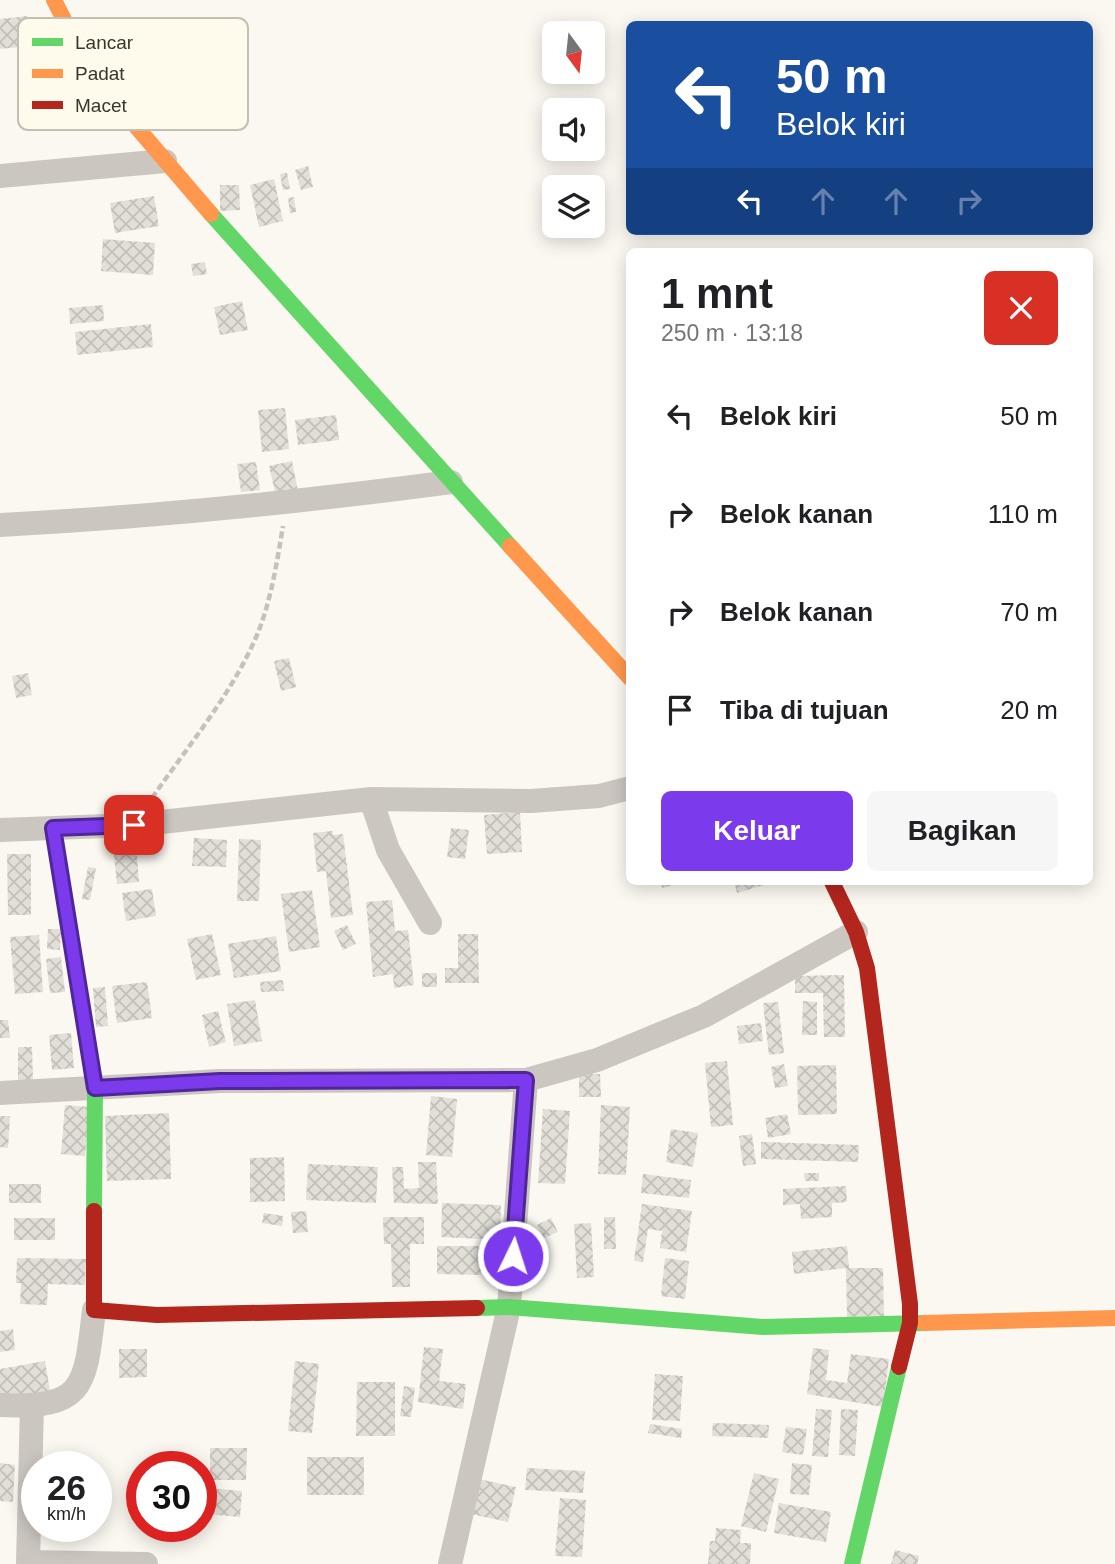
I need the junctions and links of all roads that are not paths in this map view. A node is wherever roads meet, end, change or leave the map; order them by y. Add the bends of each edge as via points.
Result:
1 (54, 0) edge
2 (63, 18) edge
3 (139, 130) edge
4 (165, 161) junction
5 (0, 176) edge
6 (452, 482) junction
7 (0, 525) edge
8 (626, 674) edge
9 (626, 789) edge
10 (371, 799) junction
11 (53, 828) junction
12 (0, 831) edge
13 (833, 885) edge
14 (430, 923) dead end
15 (856, 932) junction
16 (526, 1080) junction
17 (95, 1088) junction
18 (0, 1093) edge
19 (509, 1307) junction
20 (94, 1310) junction
21 (1115, 1318) edge
22 (909, 1323) junction
23 (0, 1405) edge
24 (32, 1406) junction
25 (28, 1563) edge
26 (146, 1564) edge
27 (450, 1564) edge
28 (852, 1564) edge

1 - 2 street
3 - 4 street
4 - 5 street
4 - 6 street
6 - 7 street via 147,517
6 - 8 street
9 - 10 street via 599,796 531,801
10 - 11 street via 134,825
10 - 14 street via 388,850
11 - 12 street
11 - 17 street
13 - 15 street
15 - 16 street via 704,1016 597,1060
15 - 22 street via 867,968
16 - 17 street via 220,1081
16 - 19 street
17 - 18 street
17 - 20 street
19 - 20 street via 184,1315
19 - 22 street via 763,1327
19 - 27 street
20 - 24 street via 87,1370 75,1392
21 - 22 street
22 - 28 street
23 - 24 street
24 - 25 street
25 - 26 street

